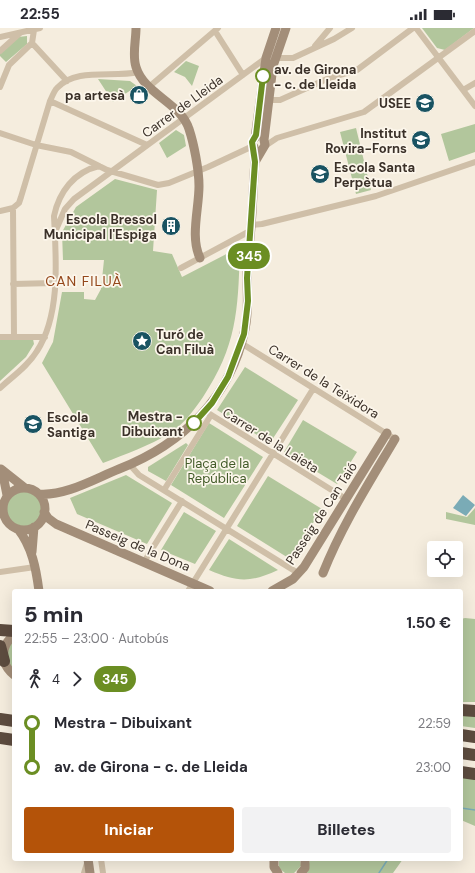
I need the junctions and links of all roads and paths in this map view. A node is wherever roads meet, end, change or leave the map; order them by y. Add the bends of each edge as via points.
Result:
1 (136, 28) edge
2 (276, 28) edge
3 (280, 28) edge
4 (286, 28) edge
5 (352, 28) edge
6 (415, 28) edge
7 (37, 29) edge
8 (329, 29) edge
9 (216, 30) edge
10 (475, 31) edge
11 (20, 32) junction
12 (0, 36) edge
13 (329, 41) junction
14 (32, 43) junction
15 (313, 49) junction
16 (0, 50) edge
17 (271, 58) junction
18 (438, 58) junction
19 (138, 72) junction
20 (243, 75) junction
21 (67, 81) junction
22 (475, 83) edge
23 (150, 86) junction
24 (0, 87) edge
25 (463, 90) junction
26 (269, 100) junction
27 (50, 101) junction
28 (475, 106) edge
29 (183, 119) junction
30 (0, 133) edge
31 (263, 141) junction
32 (36, 145) junction
33 (147, 145) junction
34 (475, 162) edge
35 (99, 166) junction
36 (198, 170) junction
37 (110, 172) junction
38 (13, 208) junction
39 (0, 211) edge
40 (251, 228) junction
41 (55, 232) junction
42 (200, 258) junction
43 (181, 268) dead end
44 (54, 283) junction
45 (13, 284) junction
46 (14, 336) junction
47 (0, 337) edge
48 (44, 337) junction
49 (242, 343) junction
50 (0, 388) edge
51 (313, 389) junction
52 (208, 413) junction
53 (385, 436) junction
54 (395, 439) joint
55 (273, 454) junction
56 (130, 465) junction
57 (1, 468) edge
58 (25, 488) junction
59 (164, 490) junction
60 (61, 492) junction
61 (39, 494) junction
62 (7, 495) junction
63 (346, 499) junction
64 (182, 501) junction
65 (44, 509) junction
66 (56, 524) junction
67 (36, 525) junction
68 (18, 529) junction
69 (226, 529) junction
70 (32, 553) junction
71 (144, 562) junction
72 (35, 567) junction
73 (0, 572) edge
74 (298, 573) junction
75 (190, 587) edge
76 (39, 589) edge
77 (200, 589) edge
78 (204, 589) edge
79 (276, 589) edge
80 (0, 630) edge
81 (12, 631) edge
82 (12, 637) edge
83 (0, 646) edge
84 (4, 661) junction
85 (12, 673) edge
86 (463, 710) edge
87 (475, 711) edge
88 (0, 720) edge
89 (12, 721) edge
90 (463, 735) edge
91 (475, 737) edge
92 (0, 738) edge
93 (12, 740) edge
94 (463, 754) edge
95 (475, 755) edge
96 (463, 772) edge
97 (475, 774) edge
98 (87, 861) edge
99 (88, 861) edge
100 (94, 861) edge
101 (101, 861) edge
102 (274, 861) edge
103 (305, 861) edge
104 (84, 873) edge
105 (90, 873) edge
106 (96, 873) edge
107 (103, 873) edge
108 (278, 873) edge
109 (301, 873) edge

1 - 19 main road via 134,60
2 - 17 main road
3 - 17 street
4 - 17 main road
5 - 13 street
6 - 18 street
6 - 26 street via 357,70 327,79 280,100
7 - 11 street
7 - 14 street
8 - 13 street via 326,38
8 - 15 street
9 - 20 street
9 - 23 street
10 - 18 street
11 - 12 street
11 - 16 street
13 - 15 street
14 - 21 street
14 - 24 street via 9,65
15 - 17 street via 289,59
17 - 20 street, Carrer de Lleida
17 - 26 main road
17 - 31 main road
18 - 25 street
18 - 31 street via 364,112
19 - 21 street via 127,75 86,75
19 - 23 main road
20 - 29 street, Carrer de Lleida
21 - 27 street via 57,88
22 - 25 street
23 - 29 main road
25 - 28 street
26 - 31 main road
27 - 32 street
27 - 33 street
29 - 33 street, Carrer de Lleida
29 - 36 main road via 189,129
30 - 32 street
31 - 36 street via 228,159
31 - 40 main road via 255,162
32 - 35 street via 71,152
32 - 38 street via 21,197
33 - 37 street, Carrer de Lleida
34 - 40 street via 376,196
35 - 37 street
35 - 41 street via 79,176 62,193 54,216
36 - 37 street via 161,185
36 - 42 main road via 195,246
37 - 41 street, Carrer de Lleida via 74,199 65,209
38 - 39 street
38 - 45 street
40 - 42 street
40 - 49 main road via 247,278 248,307
41 - 44 street
42 - 43 street
44 - 45 street
44 - 48 street via 53,307
45 - 46 street
46 - 47 street
46 - 48 street
48 - 50 street via 30,361
49 - 51 street, Carrer de la Teixidora
49 - 52 main road via 228,377
51 - 53 street, Carrer de la Teixidora
51 - 55 street
52 - 55 street, Carrer de la Laieta
52 - 56 main road via 176,440
52 - 59 street
53 - 54 street, Carrer de la Teixidora
53 - 54 main road, Passeig de Can Taió via 382,447 343,512 320,572 363,490
53 - 63 main road, Passeig de Can Taió
55 - 63 street, Carrer de la Laieta
55 - 69 street
56 - 59 street via 139,475
56 - 60 main road
57 - 58 main road
57 - 62 main road
58 - 61 main road
58 - 62 main road via 13,490
59 - 64 street
60 - 61 main road
60 - 65 main road
61 - 65 main road
62 - 68 main road via 3,506 4,516
63 - 74 main road, Passeig de Can Taió
64 - 69 street
64 - 71 street
65 - 66 main road, Passeig de la Dona via 48,518
65 - 67 main road
66 - 67 main road, Passeig de la Dona
66 - 71 main road, Passeig de la Dona
67 - 68 main road via 25,530
67 - 70 main road
68 - 70 main road
69 - 74 street
69 - 75 street
70 - 72 main road
71 - 75 main road, Passeig de la Dona
72 - 73 street
72 - 76 main road
74 - 79 main road, Passeig de Can Taió
75 - 77 main road, Passeig de la Dona
75 - 78 main road
80 - 81 highway
82 - 84 main road via 5,645
83 - 84 highway
84 - 85 main road
86 - 87 highway
88 - 89 highway
90 - 91 highway
92 - 93 highway
94 - 95 highway
96 - 97 highway
98 - 104 street
99 - 105 main road
100 - 106 main road
101 - 107 street
102 - 108 main road
103 - 109 main road via 305,868

